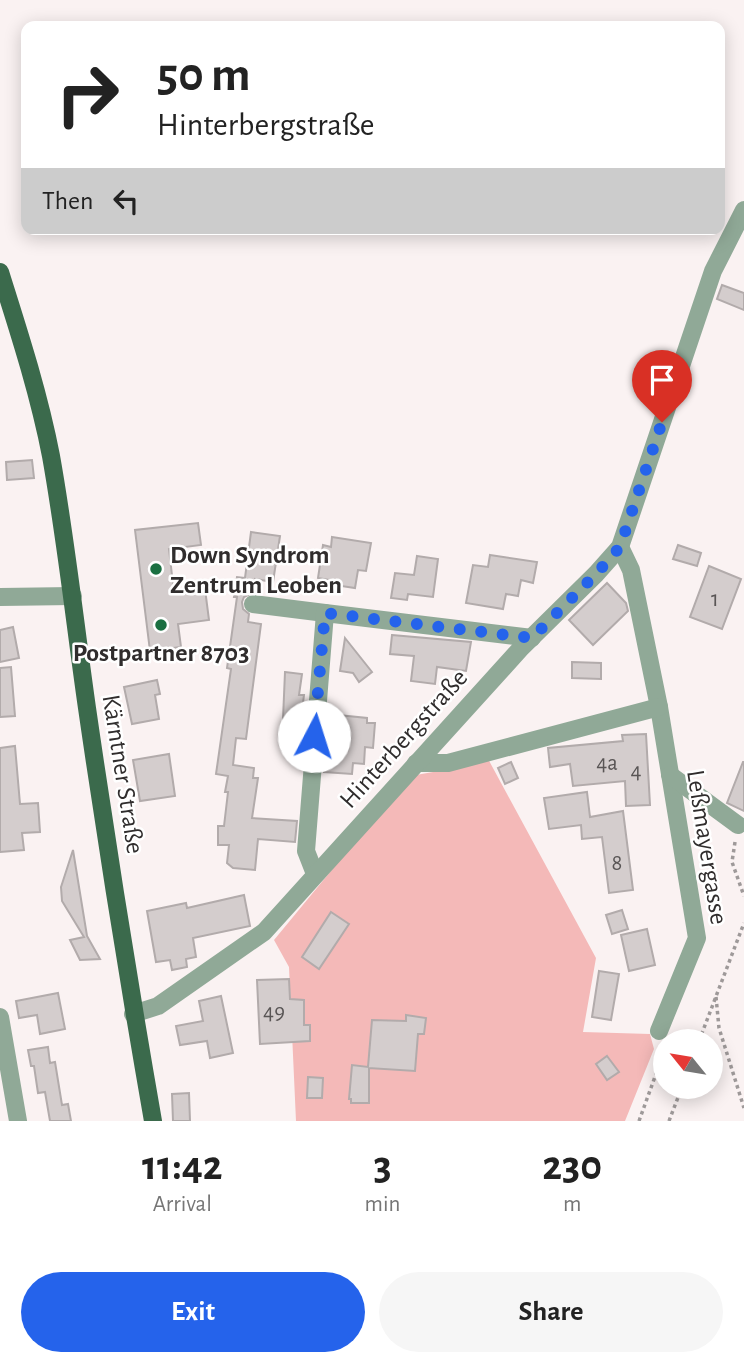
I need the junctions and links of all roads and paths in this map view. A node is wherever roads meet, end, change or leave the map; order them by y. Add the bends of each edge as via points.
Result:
1 (744, 210) edge
2 (0, 272) edge
3 (620, 547) junction
4 (72, 596) junction
5 (0, 597) edge
6 (253, 604) dead end
7 (325, 613) junction
8 (532, 638) junction
9 (659, 707) junction
10 (416, 762) junction
11 (670, 775) junction
12 (738, 825) joint
13 (314, 874) junction
14 (744, 896) edge
15 (744, 923) edge
16 (716, 995) junction
17 (134, 1014) junction
18 (0, 1017) edge
19 (660, 1029) edge
20 (703, 1029) edge
21 (653, 1082) edge
22 (677, 1099) edge
23 (744, 1108) edge
24 (18, 1121) edge
25 (153, 1121) edge
26 (639, 1121) edge
27 (669, 1121) edge

1 - 3 street, Hinterbergstraße via 713,271
2 - 4 main road, Kärntner Straße via 50,454
3 - 8 street, Hinterbergstraße
3 - 9 street, Leßmayergasse via 631,570
4 - 5 street
4 - 17 main road, Kärntner Straße
6 - 7 street
7 - 8 street, Hinterbergstraße
7 - 13 street, Hinterbergstraße via 306,850
8 - 10 street, Hinterbergstraße
9 - 10 street via 448,763
9 - 11 street, Leßmayergasse
10 - 13 street, Hinterbergstraße
11 - 12 street
11 - 19 street, Leßmayergasse via 697,938
12 - 14 path via 732,862
13 - 17 street, Hinterbergstraße via 264,932 159,1006
15 - 16 path
16 - 20 path
16 - 23 path via 719,1028
17 - 25 main road, Kärntner Straße
18 - 24 street
21 - 26 path
22 - 27 path

